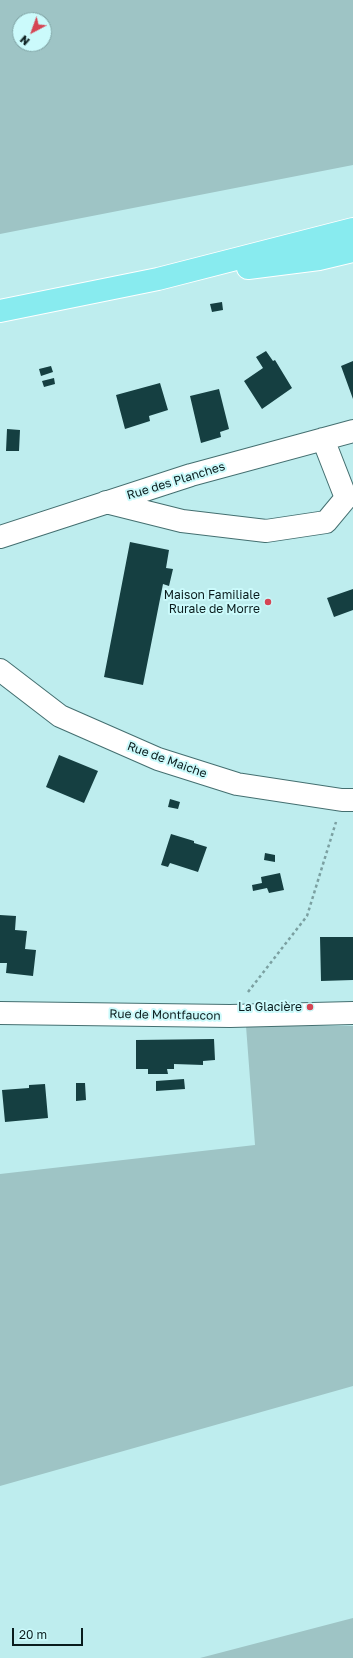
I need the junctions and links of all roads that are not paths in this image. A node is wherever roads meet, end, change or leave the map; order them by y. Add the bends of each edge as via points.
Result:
1 (353, 229) edge
2 (353, 251) edge
3 (158, 279) junction
4 (0, 311) edge
5 (353, 431) edge
6 (323, 439) junction
7 (106, 502) junction
8 (0, 537) edge
9 (0, 670) edge
10 (348, 800) edge
11 (353, 1012) edge
12 (0, 1013) edge

1 - 3 main road
2 - 3 main road via 319,258
3 - 4 main road
5 - 6 street, Rue des Planches
6 - 7 street, Rue des Planches via 191,475
6 - 7 street via 346,498 326,522 266,530 182,521
7 - 8 street, Rue des Planches
9 - 10 street, Rue de Maiche via 60,716 158,759 237,784
11 - 12 street, Rue de Montfaucon via 230,1016

